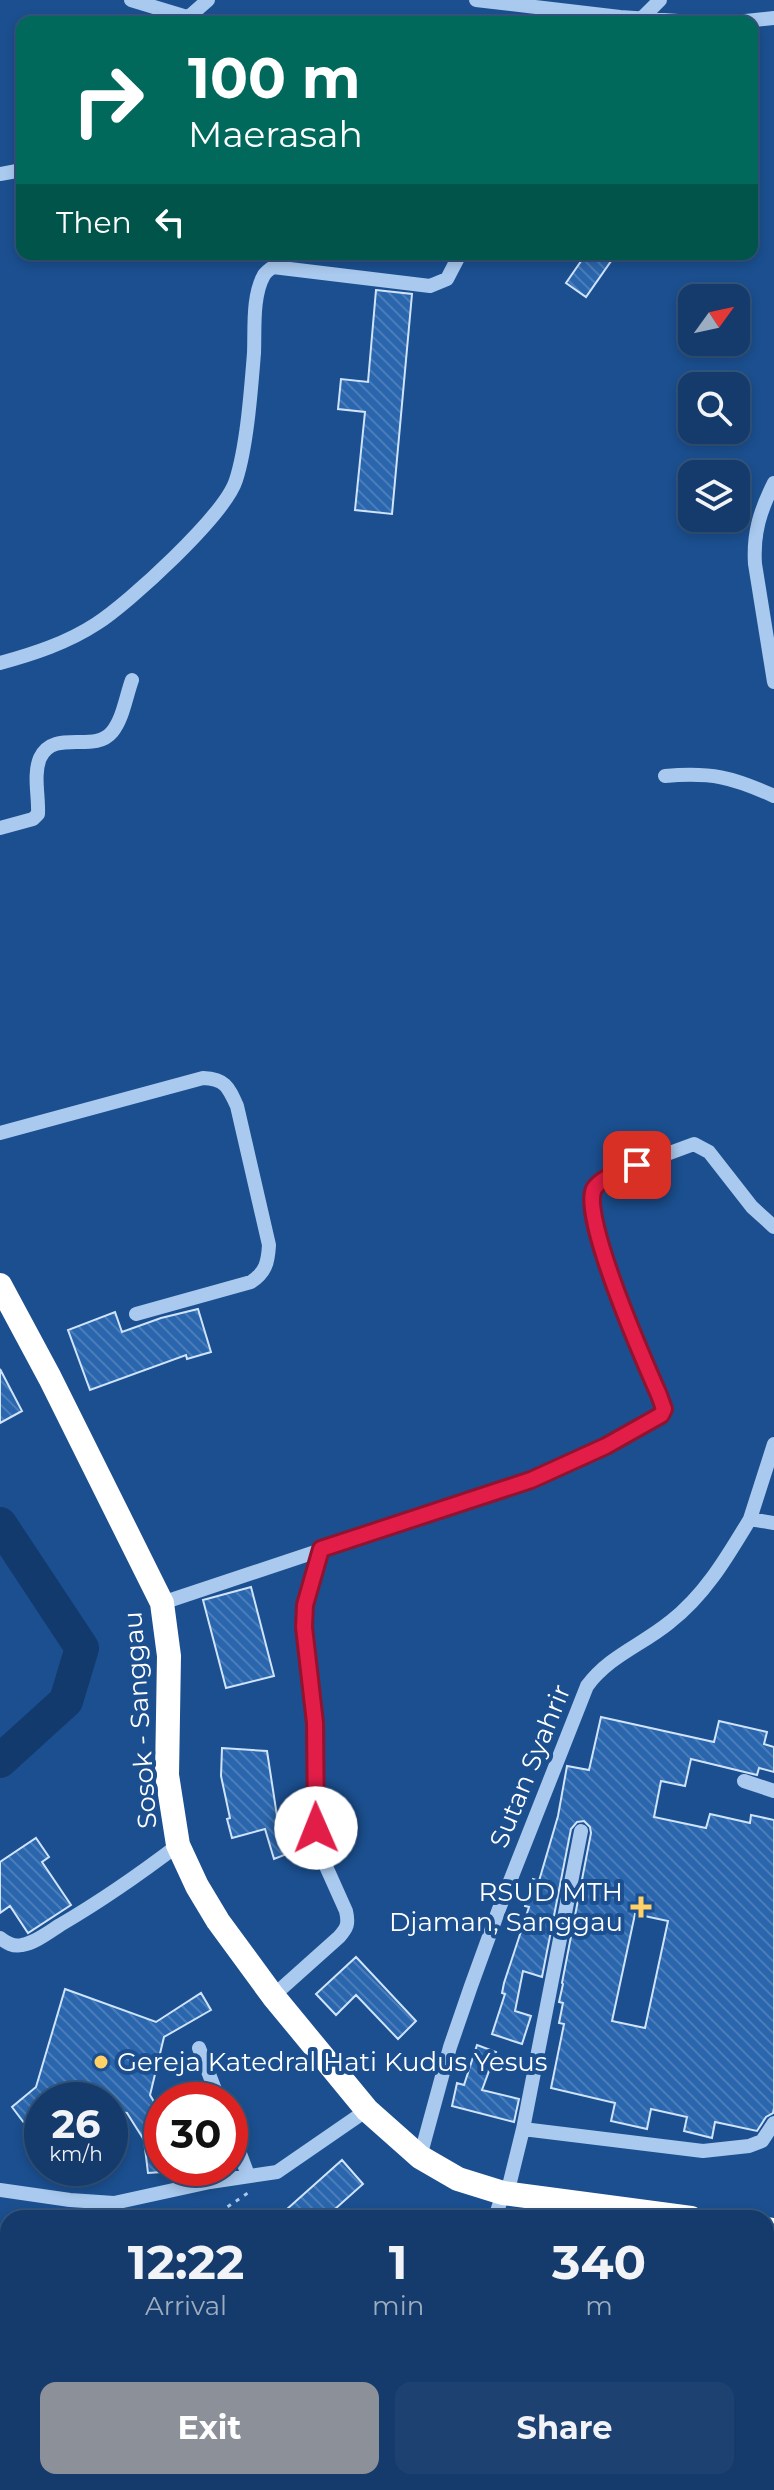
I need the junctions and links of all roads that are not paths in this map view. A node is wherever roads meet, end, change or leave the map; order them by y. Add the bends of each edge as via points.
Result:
1 (131, 0) edge
2 (208, 0) edge
3 (476, 0) edge
4 (660, 0) edge
5 (545, 10) edge
6 (176, 16) edge
7 (189, 16) edge
8 (596, 16) edge
9 (644, 16) edge
10 (457, 260) edge
11 (774, 483) edge
12 (0, 663) edge
13 (132, 680) dead end
14 (774, 682) edge
15 (665, 776) dead end
16 (774, 796) edge
17 (0, 828) edge
18 (0, 1133) edge
19 (774, 1227) edge
20 (0, 1285) edge
21 (136, 1314) dead end
22 (774, 1444) edge
23 (750, 1519) junction
24 (774, 1523) edge
25 (321, 1549) junction
26 (162, 1603) junction
27 (744, 1781) dead end
28 (774, 1791) edge
29 (581, 1831) dead end
30 (178, 1845) junction
31 (3, 1944) edge
32 (273, 1996) junction
33 (199, 2048) dead end
34 (212, 2082) edge
35 (367, 2110) junction
36 (774, 2123) edge
37 (523, 2129) junction
38 (420, 2157) junction
39 (248, 2175) edge
40 (195, 2186) edge
41 (0, 2190) edge
42 (505, 2193) junction
43 (498, 2210) edge
44 (631, 2210) edge

1 - 6 street
2 - 7 street
3 - 5 street
4 - 9 street
5 - 8 street
10 - 12 street via 447,279 430,286 273,267 265,273 258,295 241,461 223,503 183,548 97,624
11 - 14 street via 753,545
13 - 17 street via 113,732 97,741 63,742 42,754 38,814
15 - 16 street via 714,775
18 - 21 street via 203,1078 217,1079 229,1088 269,1245 268,1262 251,1282
19 - 25 street via 709,1152 694,1144 601,1182 593,1194 601,1247 659,1395 661,1415 531,1480
20 - 26 highway, Sosok - Sanggau
22 - 23 street, Sutan Syahrir
23 - 24 street
23 - 38 street, Sutan Syahrir via 696,1599 669,1624 611,1659 587,1686 476,1973
25 - 26 street
25 - 32 street via 304,1627 315,1723 316,1828 320,1853 348,1921 339,1937
26 - 30 highway, Sosok - Sanggau via 169,1656 167,1775
27 - 28 street
29 - 37 street
30 - 31 street via 38,1938 21,1946
30 - 32 highway, Sosok - Sanggau via 218,1921
32 - 35 highway, Sosok - Sanggau
33 - 34 street
35 - 38 highway, Sosok - Sanggau
35 - 39 street via 277,2172
36 - 37 street via 762,2141 703,2151
37 - 42 street
38 - 42 highway, Sosok - Sanggau via 458,2179
40 - 41 street via 114,2203
42 - 43 street
42 - 44 highway, Sosok - Sanggau

